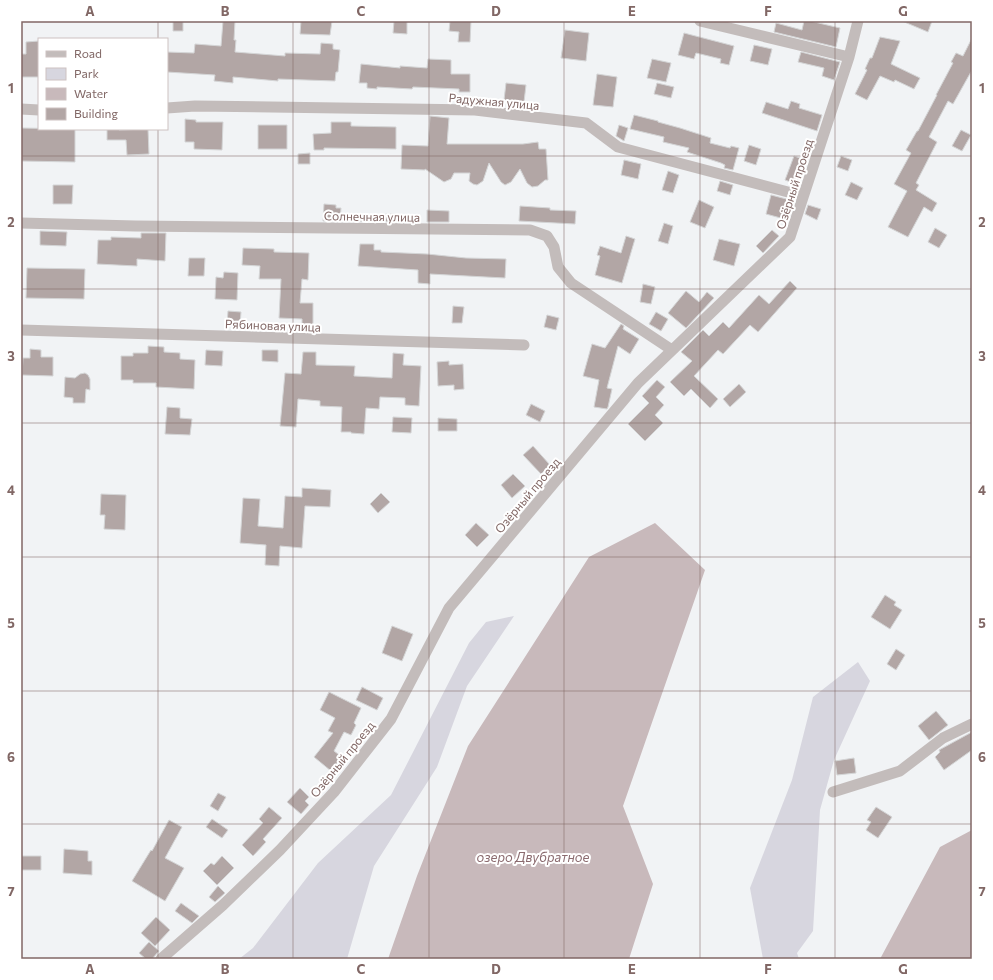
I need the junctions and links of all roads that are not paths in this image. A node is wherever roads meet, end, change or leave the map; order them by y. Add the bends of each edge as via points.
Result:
1 (700, 21) edge
2 (858, 21) edge
3 (849, 57) junction
4 (168, 108) edge
5 (21, 109) edge
6 (38, 110) edge
7 (803, 196) junction
8 (21, 223) edge
9 (21, 330) edge
10 (524, 345) dead end
11 (672, 350) junction
12 (972, 724) edge
13 (834, 792) dead end
14 (161, 959) edge

1 - 3 street
2 - 3 street, Озёрный проезд
3 - 7 street, Озёрный проезд
4 - 7 street, Радужная улица via 195,106 475,110 586,123 618,147
5 - 6 street
7 - 11 street, Озёрный проезд via 790,237
8 - 11 street, Солнечная улица via 530,230 547,236 554,248 558,267 571,283
9 - 10 street, Рябиновая улица
11 - 14 street, Озёрный проезд via 638,383 449,608 391,719 334,792 280,850 223,905
12 - 13 street via 943,738 900,771

